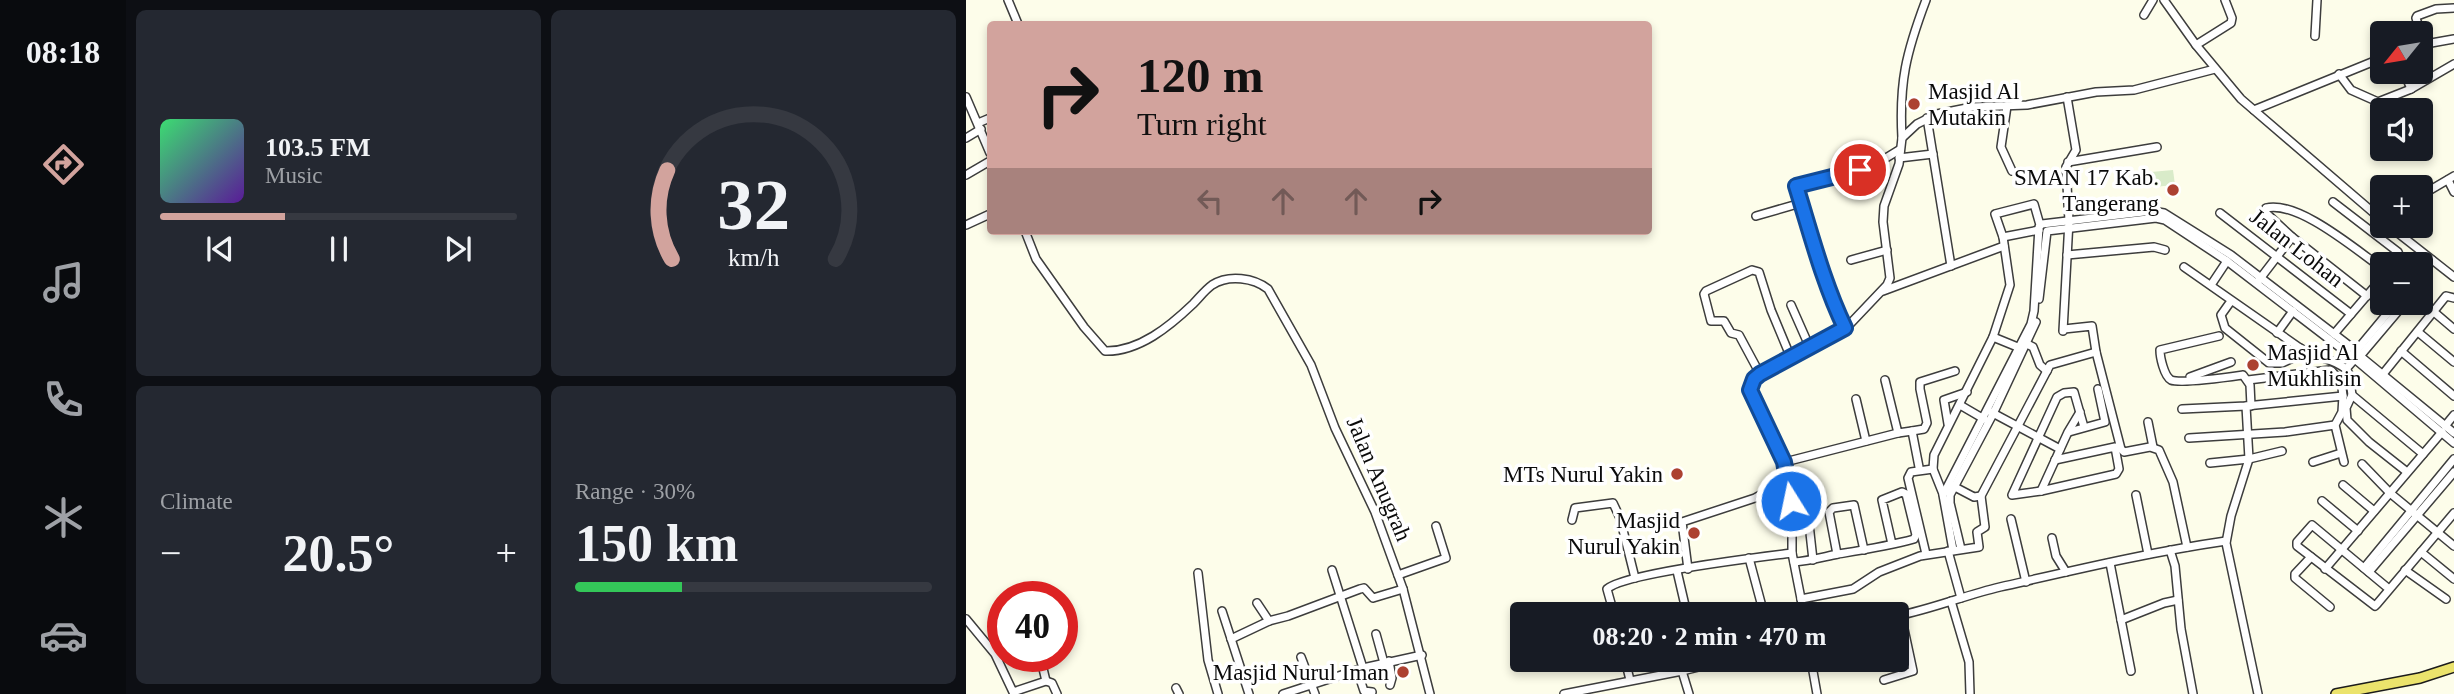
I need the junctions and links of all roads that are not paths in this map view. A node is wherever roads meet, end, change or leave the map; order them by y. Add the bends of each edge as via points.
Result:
1 (1008, 0) edge
2 (1926, 0) edge
3 (2153, 0) edge
4 (2164, 0) edge
5 (2317, 0) edge
6 (2228, 1) edge
7 (2454, 8) edge
8 (2144, 15) dead end
9 (1016, 21) edge
10 (2417, 21) edge
11 (2315, 36) dead end
12 (2454, 39) edge
13 (2433, 43) edge
14 (2196, 45) junction
15 (2370, 62) edge
16 (2454, 64) edge
17 (2215, 69) junction
18 (2339, 74) junction
19 (2410, 84) edge
20 (2412, 89) junction
21 (966, 97) edge
22 (2067, 97) junction
23 (2391, 98) edge
24 (2370, 100) edge
25 (2007, 106) junction
26 (2254, 110) junction
27 (1927, 118) junction
28 (987, 120) edge
29 (980, 126) junction
30 (966, 138) edge
31 (1902, 138) junction
32 (987, 145) edge
33 (2157, 147) dead end
34 (1899, 154) junction
35 (1933, 154) junction
36 (2068, 162) junction
37 (987, 163) edge
38 (2012, 171) dead end
39 (966, 175) edge
40 (2451, 178) edge
41 (2433, 188) edge
42 (2454, 192) edge
43 (1801, 202) junction
44 (2333, 202) dead end
45 (2370, 210) edge
46 (2220, 213) dead end
47 (987, 216) edge
48 (1756, 216) dead end
49 (2069, 224) junction
50 (966, 225) edge
51 (2039, 228) junction
52 (1027, 235) edge
53 (2003, 237) junction
54 (2292, 237) junction
55 (2404, 238) edge
56 (2004, 246) junction
57 (1886, 250) junction
58 (2165, 250) dead end
59 (2397, 252) edge
60 (2422, 252) edge
61 (2067, 255) junction
62 (2277, 257) junction
63 (1851, 260) dead end
64 (2370, 260) edge
65 (2227, 261) junction
66 (2433, 261) edge
67 (1951, 266) junction
68 (2184, 267) dead end
69 (2454, 278) edge
70 (2258, 281) junction
71 (2211, 285) junction
72 (1881, 292) junction
73 (2370, 292) edge
74 (2367, 296) junction
75 (2454, 298) edge
76 (2231, 301) junction
77 (1791, 305) dead end
78 (2293, 311) junction
79 (2434, 312) junction
80 (2351, 314) junction
81 (2387, 315) edge
82 (2394, 315) edge
83 (1845, 328) junction
84 (2454, 329) edge
85 (2418, 332) junction
86 (2277, 333) junction
87 (2334, 334) junction
88 (2219, 336) dead end
89 (1993, 337) junction
90 (2023, 347) junction
91 (1810, 348) junction
92 (2300, 348) junction
93 (2401, 351) junction
94 (2096, 352) junction
95 (2356, 356) junction
96 (1791, 358) junction
97 (2231, 362) dead end
98 (2454, 362) edge
99 (2346, 369) junction
100 (1955, 371) dead end
101 (2048, 371) junction
102 (1760, 374) junction
103 (2383, 374) junction
104 (1885, 380) dead end
105 (2248, 380) junction
106 (2184, 381) junction
107 (2098, 389) dead end
108 (1967, 392) junction
109 (2353, 395) junction
110 (2343, 396) junction
111 (2454, 396) edge
112 (1856, 399) dead end
113 (1960, 405) junction
114 (2249, 406) junction
115 (2182, 409) dead end
116 (1991, 412) junction
117 (2080, 412) junction
118 (2454, 415) edge
119 (1984, 419) junction
120 (2148, 422) dead end
121 (1948, 424) junction
122 (2335, 425) junction
123 (2084, 427) junction
124 (2019, 428) junction
125 (2443, 429) junction
126 (1912, 431) junction
127 (2068, 432) junction
128 (1898, 433) junction
129 (2454, 433) edge
130 (2248, 435) junction
131 (2039, 438) junction
132 (2189, 438) dead end
133 (1866, 441) junction
134 (2454, 443) edge
135 (2153, 447) junction
136 (2060, 449) junction
137 (2282, 451) dead end
138 (2341, 453) junction
139 (2423, 454) junction
140 (2249, 459) junction
141 (2454, 459) edge
142 (2056, 460) junction
143 (1784, 462) junction
144 (2313, 462) dead end
145 (2344, 463) dead end
146 (2210, 464) dead end
147 (2362, 464) dead end
148 (1919, 467) dead end
149 (1933, 469) junction
150 (2407, 472) junction
151 (2454, 472) edge
152 (1788, 478) junction
153 (1951, 485) junction
154 (2343, 485) dead end
155 (2041, 491) junction
156 (2390, 493) junction
157 (2136, 495) dead end
158 (1981, 496) junction
159 (1946, 497) junction
160 (2322, 501) dead end
161 (2375, 511) junction
162 (2414, 513) junction
163 (2454, 513) edge
164 (2011, 519) dead end
165 (1572, 520) dead end
166 (1809, 524) dead end
167 (1436, 526) dead end
168 (2358, 531) junction
169 (2437, 533) junction
170 (2052, 538) dead end
171 (2226, 541) junction
172 (1892, 544) junction
173 (2454, 546) edge
174 (2187, 547) junction
175 (1864, 550) junction
176 (1954, 550) junction
177 (2170, 550) junction
178 (2342, 550) junction
179 (2421, 552) junction
180 (1793, 553) junction
181 (1837, 554) junction
182 (1926, 554) junction
183 (2148, 554) junction
184 (2311, 556) junction
185 (1749, 558) junction
186 (1813, 560) junction
187 (1794, 562) junction
188 (2110, 563) junction
189 (1688, 569) junction
190 (2325, 569) junction
191 (1332, 570) dead end
192 (2366, 570) junction
193 (2405, 570) junction
194 (1677, 571) junction
195 (2066, 572) junction
196 (1198, 573) dead end
197 (1398, 575) junction
198 (1634, 579) junction
199 (2454, 579) edge
200 (2026, 582) junction
201 (1403, 589) junction
202 (2389, 589) junction
203 (1340, 595) junction
204 (1961, 598) junction
205 (1801, 599) junction
206 (2446, 599) dead end
207 (2178, 600) junction
208 (1951, 601) junction
209 (1611, 602) edge
210 (1684, 602) edge
211 (1761, 602) edge
212 (1802, 602) edge
213 (1257, 603) dead end
214 (2330, 607) dead end
215 (1222, 611) dead end
216 (1909, 613) edge
217 (966, 619) edge
218 (2121, 620) junction
219 (1269, 621) junction
220 (1376, 634) dead end
221 (1231, 639) junction
222 (1909, 655) edge
223 (1422, 656) junction
224 (1301, 657) dead end
225 (1387, 662) junction
226 (2454, 667) edge
227 (1360, 669) junction
228 (2132, 671) dead end
229 (1044, 672) edge
230 (1628, 672) edge
231 (1676, 672) edge
232 (1682, 672) edge
233 (1813, 672) edge
234 (1630, 680) junction
235 (1884, 680) dead end
236 (1046, 681) junction
237 (1312, 685) junction
238 (1390, 685) dead end
239 (1372, 692) dead end
240 (1012, 693) edge
241 (1057, 694) edge
242 (1218, 694) edge
243 (1249, 694) edge
244 (1283, 694) edge
245 (1315, 694) edge
246 (1430, 694) edge
247 (1564, 694) edge
248 (1689, 694) edge
249 (1817, 694) edge
250 (1970, 694) edge
251 (2193, 694) edge
252 (2258, 694) edge
253 (2336, 694) edge

1 - 9 street
2 - 31 street via 1903,75
3 - 8 street
4 - 14 street
5 - 11 street
6 - 14 street via 2231,23
7 - 10 street via 2436,9 2417,16
12 - 13 street
14 - 17 street
15 - 18 street
16 - 20 street
17 - 22 street via 2134,90
17 - 26 street
18 - 24 street via 2351,90
18 - 26 street
19 - 20 street
20 - 23 street
21 - 29 street
22 - 25 street
22 - 36 street via 2076,150
25 - 27 street via 1972,107
25 - 38 street via 2001,147
26 - 45 street
27 - 31 street
27 - 35 street
28 - 29 street
29 - 30 street
29 - 32 street
31 - 34 street
33 - 36 street
34 - 35 street
34 - 43 street via 1868,169 1797,184
34 - 57 street via 1884,206
35 - 67 street
36 - 49 street
37 - 39 street
40 - 41 street
40 - 42 street
43 - 48 street
43 - 83 street via 1818,262
44 - 59 street
46 - 62 street, Jalan Lohan
47 - 50 street
49 - 51 street
49 - 61 street
49 - 65 street via 2157,218
49 - 70 street via 2158,211 2231,255
49 - 90 street via 2046,232 2038,314
51 - 53 street
51 - 53 street via 2034,204 1997,212
51 - 90 street via 2034,311
52 - 197 street, Jalan Anugrah via 1036,259 1105,351 1154,336 1225,279 1257,282 1268,289 1311,365
53 - 56 street
54 - 62 street
54 - 64 street via 2266,208 2305,215
54 - 74 street
55 - 60 street
56 - 67 street
56 - 89 street via 2010,285
57 - 63 street
57 - 72 street via 1890,278
58 - 61 street via 2154,247
61 - 94 street via 2063,330 2092,326
62 - 70 street
62 - 80 street, Jalan Lohan
65 - 70 street
65 - 71 street
66 - 69 street
67 - 72 street
68 - 71 street
70 - 78 street
70 - 87 street
71 - 76 street
72 - 83 street
73 - 74 street
74 - 80 street
75 - 79 street via 2446,296
76 - 86 street
76 - 92 street via 2221,315 2225,328 2269,363 2299,355
77 - 91 street
78 - 86 street
78 - 95 street
79 - 84 street
79 - 85 street
80 - 87 street
81 - 95 street
82 - 95 street
83 - 91 street
85 - 93 street
85 - 98 street
86 - 92 street
87 - 95 street
88 - 106 street via 2161,350 2166,375
89 - 90 street
89 - 108 street
90 - 101 street via 2034,347 2040,365
90 - 116 street
91 - 96 street
92 - 99 street
93 - 103 street
93 - 111 street
94 - 101 street via 2053,363
94 - 135 street via 2121,449
95 - 99 street
95 - 103 street
95 - 125 street
96 - 102 street
96 - 102 street via 1759,272 1752,270 1704,292 1711,321 1724,321 1731,333 1739,335
97 - 106 street
99 - 109 street
100 - 126 street via 1920,382 1927,424
101 - 124 street
102 - 143 street via 1750,390
103 - 125 street
104 - 128 street
105 - 106 street via 2243,376
105 - 110 street via 2330,370 2341,380
105 - 114 street
107 - 123 street via 2105,422
108 - 113 street
108 - 121 street via 1944,400
109 - 139 street
109 - 150 street via 2346,408 2347,420
110 - 114 street
110 - 122 street
112 - 133 street
113 - 119 street
113 - 121 street
114 - 115 street
114 - 130 street
116 - 119 street
116 - 124 street
116 - 153 street
117 - 123 street
117 - 127 street
117 - 131 street via 2074,392 2057,397
118 - 125 street
119 - 153 street
120 - 135 street
121 - 149 street via 1934,454
122 - 130 street
122 - 138 street
123 - 127 street
124 - 131 street
124 - 158 street
125 - 129 street
125 - 134 street
125 - 139 street
126 - 128 street
126 - 148 street
127 - 136 street
128 - 133 street
130 - 132 street
130 - 140 street
131 - 136 street
131 - 155 street via 2012,495
133 - 143 street
135 - 174 street via 2163,455 2173,482
136 - 142 street
137 - 140 street
138 - 144 street
138 - 145 street
139 - 150 street
140 - 146 street
140 - 171 street
141 - 162 street
142 - 155 street
142 - 155 street via 2115,447 2119,470
143 - 152 street
147 - 156 street
149 - 159 street
149 - 182 street via 1911,472 1908,478
150 - 156 street
151 - 162 street
152 - 180 street
152 - 189 street via 1755,498 1682,522
153 - 158 street
153 - 159 street
154 - 161 street
156 - 161 street
156 - 162 street
157 - 183 street
158 - 176 street via 1985,527 1978,532 1979,547
159 - 176 street
160 - 168 street
161 - 168 street
162 - 169 street
162 - 192 street
163 - 169 street
164 - 200 street
165 - 198 street via 1575,508 1613,503
166 - 186 street
167 - 197 street via 1446,558
168 - 178 street
169 - 173 street
169 - 179 street
170 - 195 street
171 - 174 street
171 - 252 street
172 - 172 street via 1882,500 1902,492 1916,535
172 - 175 street
174 - 177 street
175 - 181 street
175 - 181 street via 1857,508 1833,508 1829,513
176 - 182 street
176 - 204 street
177 - 183 street
177 - 207 street
178 - 184 street via 2311,525 2296,545
178 - 190 street
178 - 192 street
179 - 193 street
179 - 199 street
180 - 185 street
180 - 187 street
181 - 186 street
182 - 205 street via 1879,572 1853,589
183 - 188 street
184 - 190 street
184 - 214 street via 2295,578
185 - 189 street
185 - 211 street
186 - 187 street
187 - 205 street
188 - 195 street
188 - 218 street
189 - 194 street
190 - 202 street via 2372,605
191 - 203 street
192 - 202 street
193 - 202 street
193 - 206 street
194 - 198 street
194 - 210 street
195 - 200 street
196 - 242 street via 1208,660
197 - 201 street, Jalan Anugrah
198 - 209 street via 1607,587
200 - 204 street
201 - 203 street via 1373,598 1363,588
201 - 223 street, Jalan Anugrah
203 - 219 street
203 - 227 street
204 - 208 street
205 - 212 street
207 - 218 street
207 - 251 street
208 - 216 street
208 - 250 street via 1969,662
213 - 219 street
215 - 221 street
217 - 240 street via 995,654
218 - 228 street
219 - 221 street
220 - 225 street
221 - 243 street
222 - 235 street via 1913,671
223 - 225 street
223 - 246 street, Jalan Anugrah
224 - 237 street
225 - 227 street
225 - 238 street
226 - 253 main road
227 - 237 street
227 - 239 street via 1364,691
229 - 236 street
230 - 234 street
231 - 234 street
232 - 248 street
233 - 249 street
234 - 247 street
236 - 240 street
236 - 241 street
237 - 244 street
237 - 245 street

